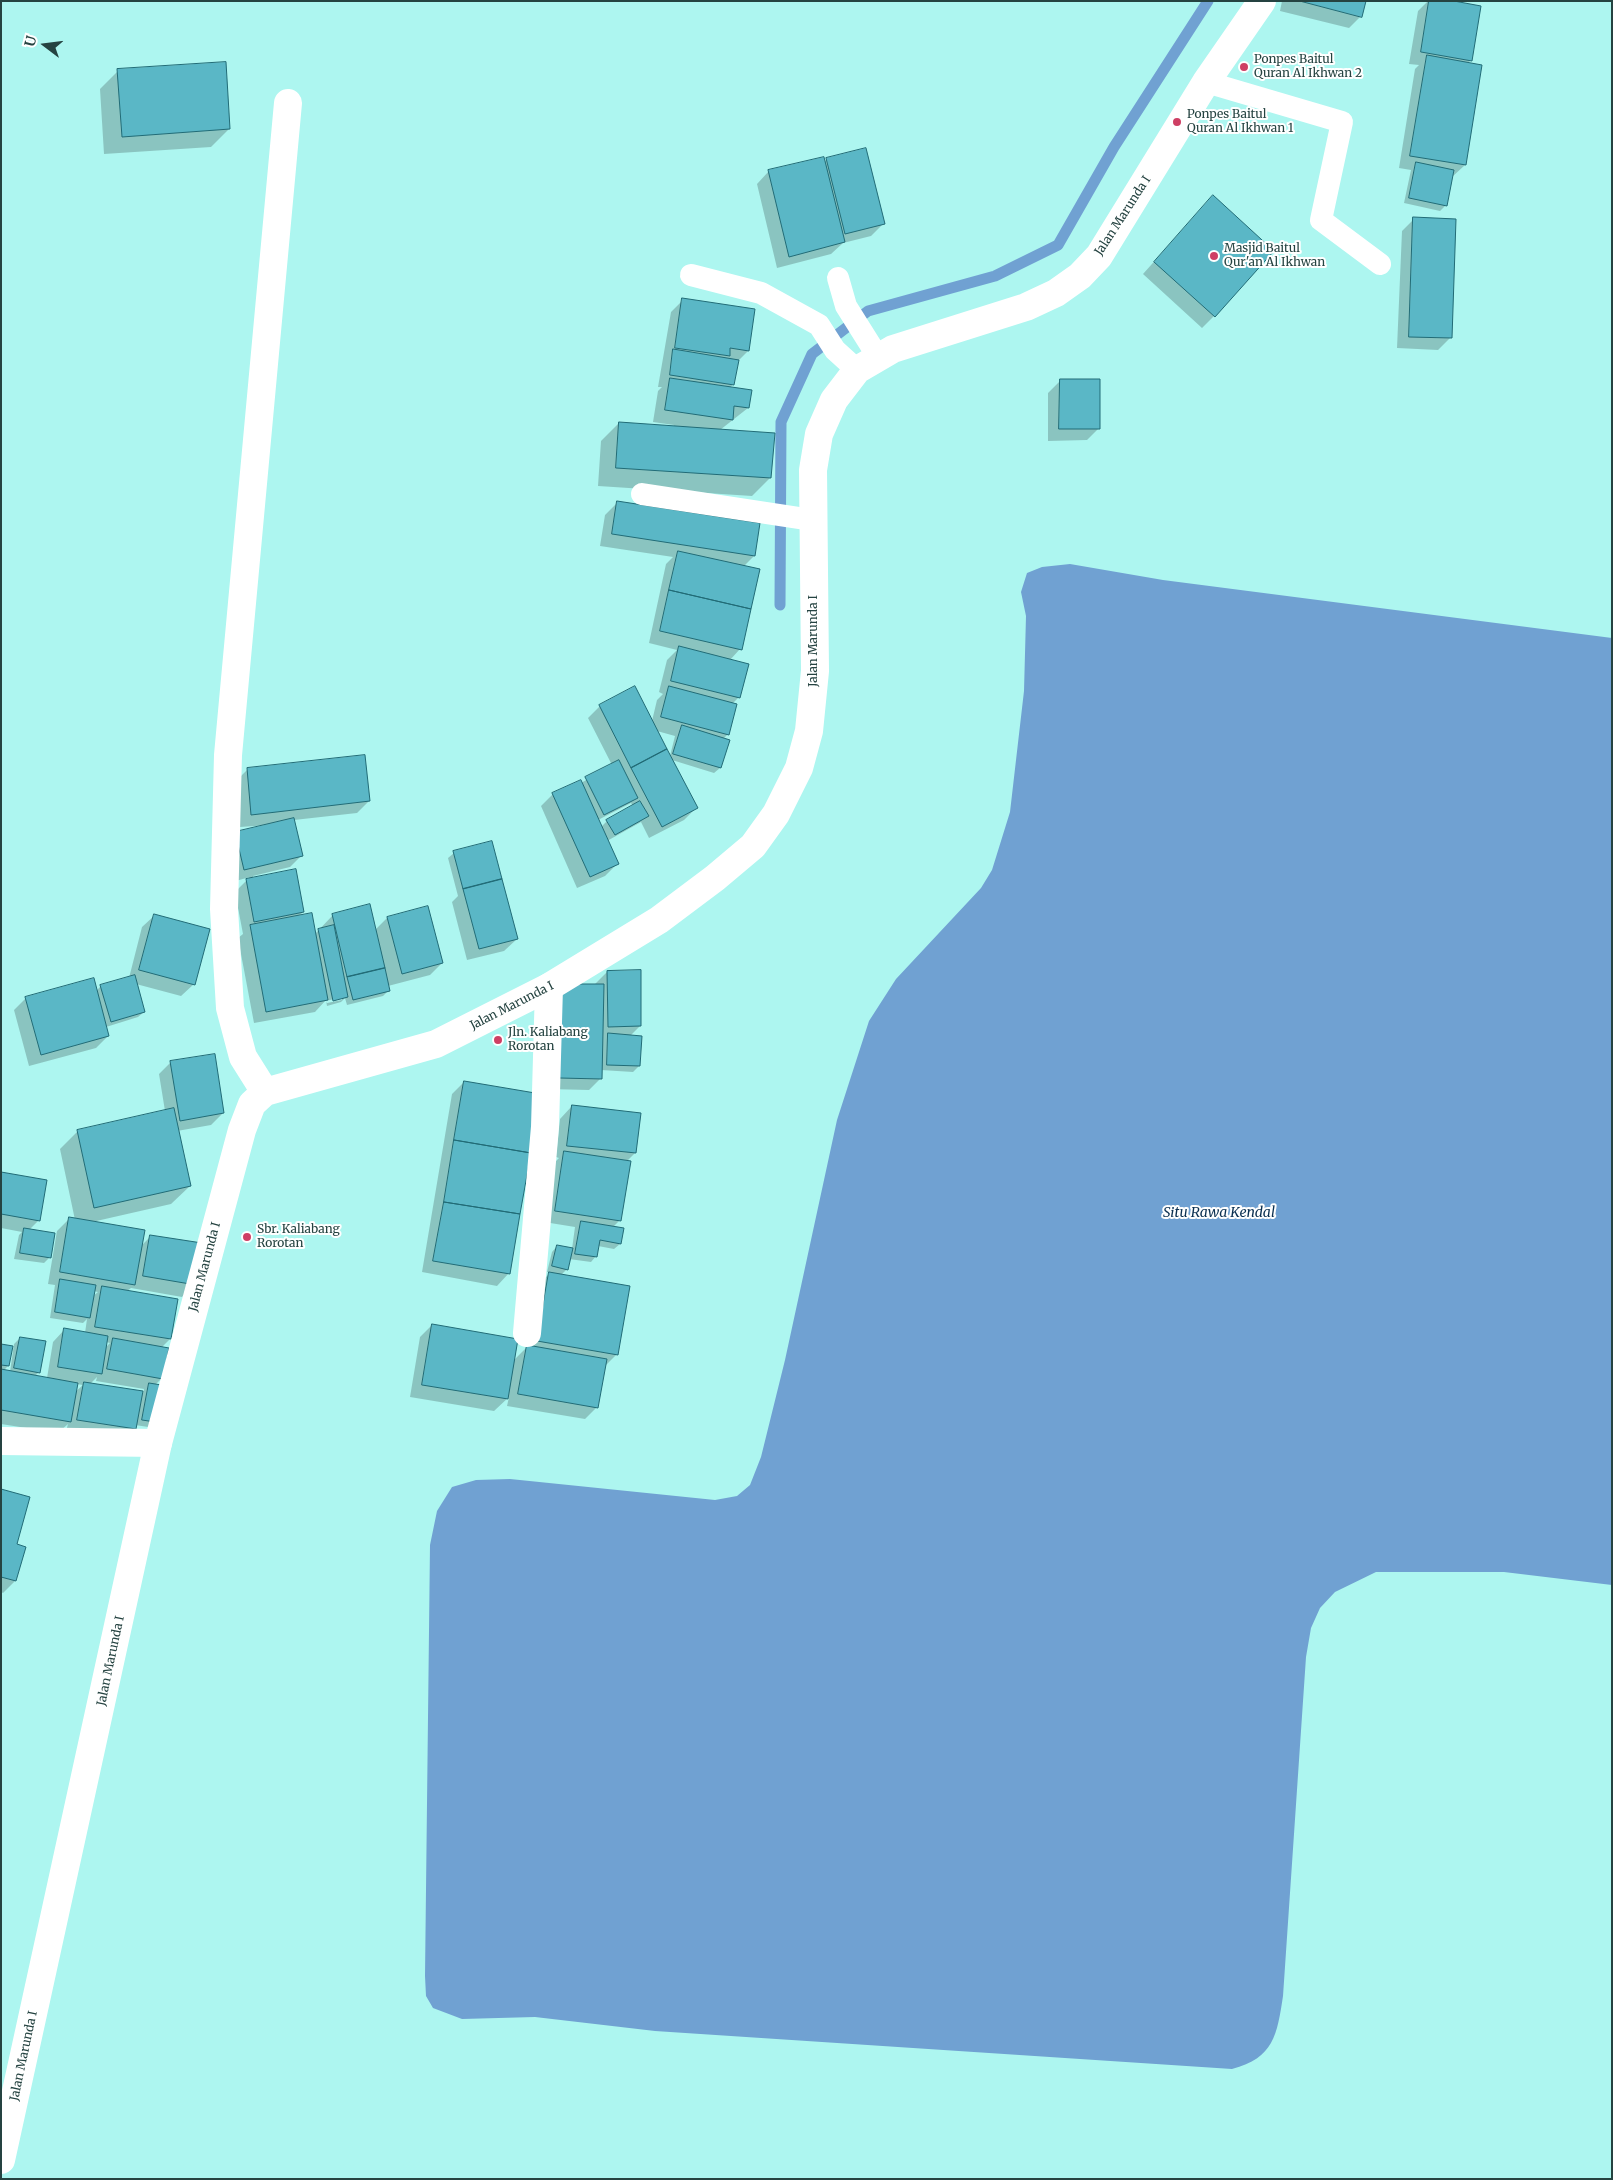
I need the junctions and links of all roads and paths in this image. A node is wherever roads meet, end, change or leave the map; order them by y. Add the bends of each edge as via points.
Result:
1 (1262, 1) edge
2 (1206, 82) junction
3 (288, 103) dead end
4 (1380, 264) dead end
5 (691, 275) dead end
6 (838, 278) dead end
7 (868, 364) junction
8 (642, 494) dead end
9 (800, 518) junction
10 (549, 987) junction
11 (265, 1092) junction
12 (528, 1333) dead end
13 (1, 1441) edge
14 (158, 1443) junction
15 (1, 2160) edge

1 - 2 street, Jalan Marunda I
2 - 4 lane via 1342,122 1321,220
2 - 7 street, Jalan Marunda I via 1110,240 1080,276 1026,307 893,349
3 - 11 street via 228,755 224,908 230,1008 243,1058
5 - 7 lane via 761,293 819,325 835,350
6 - 7 lane via 846,306 864,335
7 - 9 street, Jalan Marunda I via 834,400 819,434
8 - 9 lane
9 - 10 street, Jalan Marunda I via 815,671 809,731 799,768 776,814 753,846 715,878 659,920
10 - 11 street, Jalan Marunda I via 436,1044
10 - 12 street via 545,1127
11 - 14 street, Jalan Marunda I via 252,1104 242,1130
13 - 14 street
14 - 15 street, Jalan Marunda I

